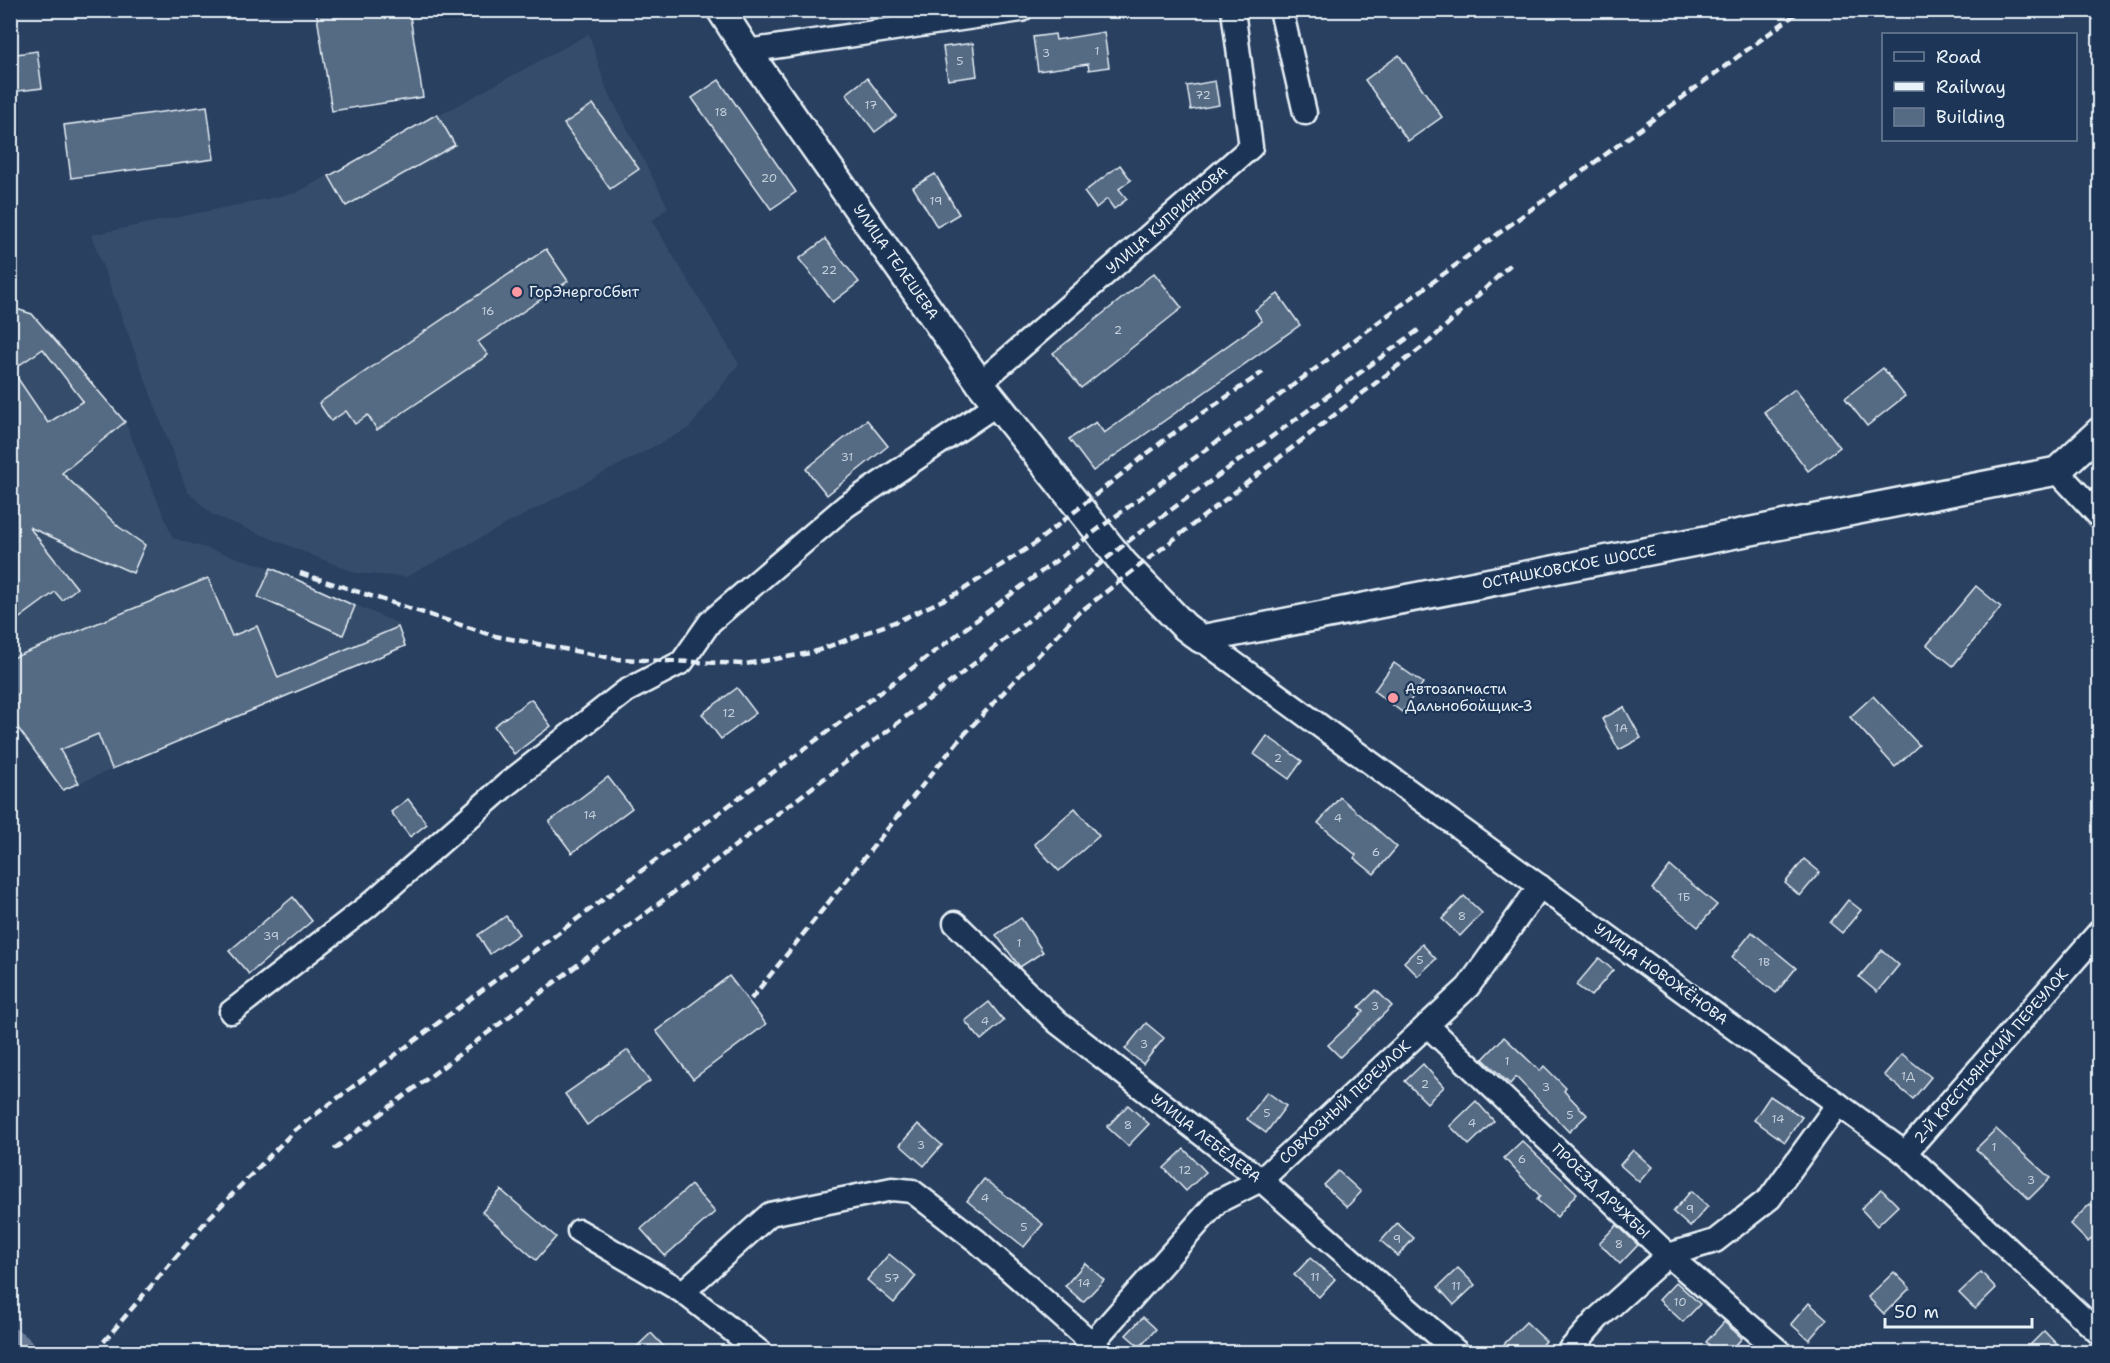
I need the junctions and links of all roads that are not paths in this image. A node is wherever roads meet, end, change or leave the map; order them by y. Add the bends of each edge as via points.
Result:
1 (721, 10) edge
2 (1021, 10) edge
3 (1233, 10) edge
4 (1281, 10) edge
5 (747, 51) junction
6 (1305, 113) dead end
7 (980, 383) junction
8 (997, 404) junction
9 (2100, 431) edge
10 (2057, 471) junction
11 (2100, 517) edge
12 (1201, 639) junction
13 (1540, 886) junction
14 (955, 923) dead end
15 (2100, 931) edge
16 (231, 1012) dead end
17 (1427, 1025) junction
18 (1838, 1104) junction
19 (1905, 1153) junction
20 (1261, 1180) junction
21 (579, 1230) dead end
22 (1668, 1255) junction
23 (683, 1292) junction
24 (2100, 1334) edge
25 (1092, 1350) edge
26 (760, 1353) edge
27 (1457, 1353) edge
28 (1568, 1353) edge
29 (1780, 1353) edge

1 - 5 street, УЛИЦА ТЕЛЕШЕВА
2 - 5 street
3 - 7 street, УЛИЦА КУПРИЯНОВА via 1251,147
4 - 6 street
5 - 7 street, УЛИЦА ТЕЛЕШЕВА
7 - 8 street, УЛИЦА ТЕЛЕШЕВА
8 - 12 street, УЛИЦА ТЕЛЕШЕВА via 1124,564
8 - 16 street via 846,506 710,622 682,662 626,691 507,784 368,906
9 - 10 street
10 - 11 street
10 - 12 street, ОСТАШКОВСКОЕ ШОССЕ
12 - 13 street, УЛИЦА НОВОЖЁНОВА
13 - 17 street, СОВХОЗНЫЙ ПЕРЕУЛОК via 1468,987
13 - 18 street, УЛИЦА НОВОЖЁНОВА
14 - 20 street, УЛИЦА ЛЕБЕДЕВА via 1057,1022
15 - 19 street, 2-Й КРЕСТЬЯНСКИЙ ПЕРЕУЛОК
17 - 20 street, СОВХОЗНЫЙ ПЕРЕУЛОК
17 - 22 street, ПРОЕЗД ДРУЖБЫ
18 - 19 street, УЛИЦА НОВОЖЁНОВА
18 - 22 street via 1770,1198 1715,1241
19 - 24 street, УЛИЦА НОВОЖЁНОВА
20 - 25 street, СОВХОЗНЫЙ ПЕРЕУЛОК via 1217,1202
20 - 27 street, УЛИЦА ЛЕБЕДЕВА
21 - 23 street
22 - 28 street via 1598,1318
22 - 29 street, ПРОЕЗД ДРУЖБЫ
23 - 25 street via 770,1214 892,1189 912,1191 977,1241
23 - 26 street

